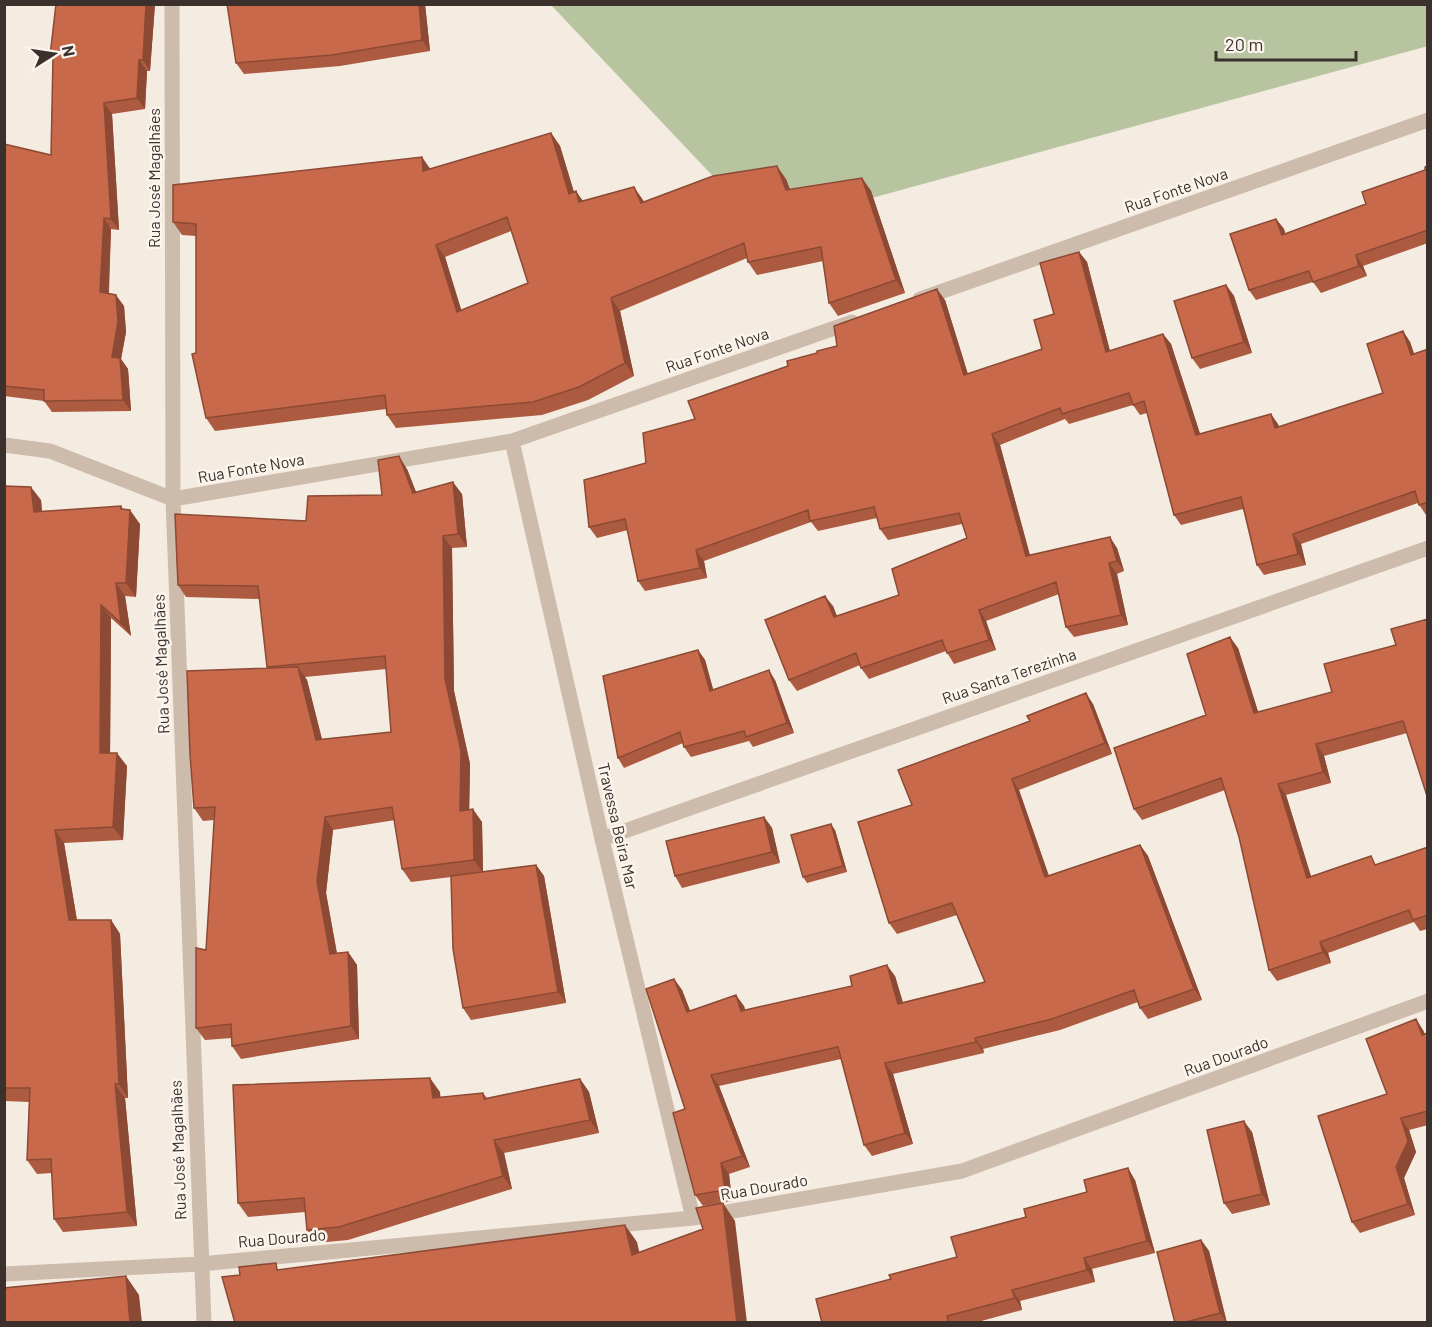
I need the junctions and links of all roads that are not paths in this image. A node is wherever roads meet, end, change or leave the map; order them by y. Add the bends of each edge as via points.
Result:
1 (172, 4) edge
2 (1428, 120) edge
3 (908, 303) edge
4 (862, 319) edge
5 (512, 441) junction
6 (4, 445) edge
7 (173, 500) junction
8 (1428, 548) edge
9 (602, 839) junction
10 (1428, 1001) edge
11 (693, 1218) junction
12 (200, 1264) junction
13 (4, 1274) edge
14 (204, 1323) edge

1 - 7 street, Rua José Magalhães
2 - 3 street, Rua Fonte Nova
4 - 5 street, Rua Fonte Nova
5 - 7 street, Rua Fonte Nova
5 - 9 street, Travessa Beira Mar
6 - 7 street via 50,451
7 - 12 street, Rua José Magalhães
8 - 9 street, Rua Santa Terezinha
9 - 11 street, Travessa Beira Mar
10 - 11 street, Rua Dourado via 962,1171
11 - 12 street, Rua Dourado
12 - 13 street, Rua Dourado
12 - 14 street, Rua José Magalhães

